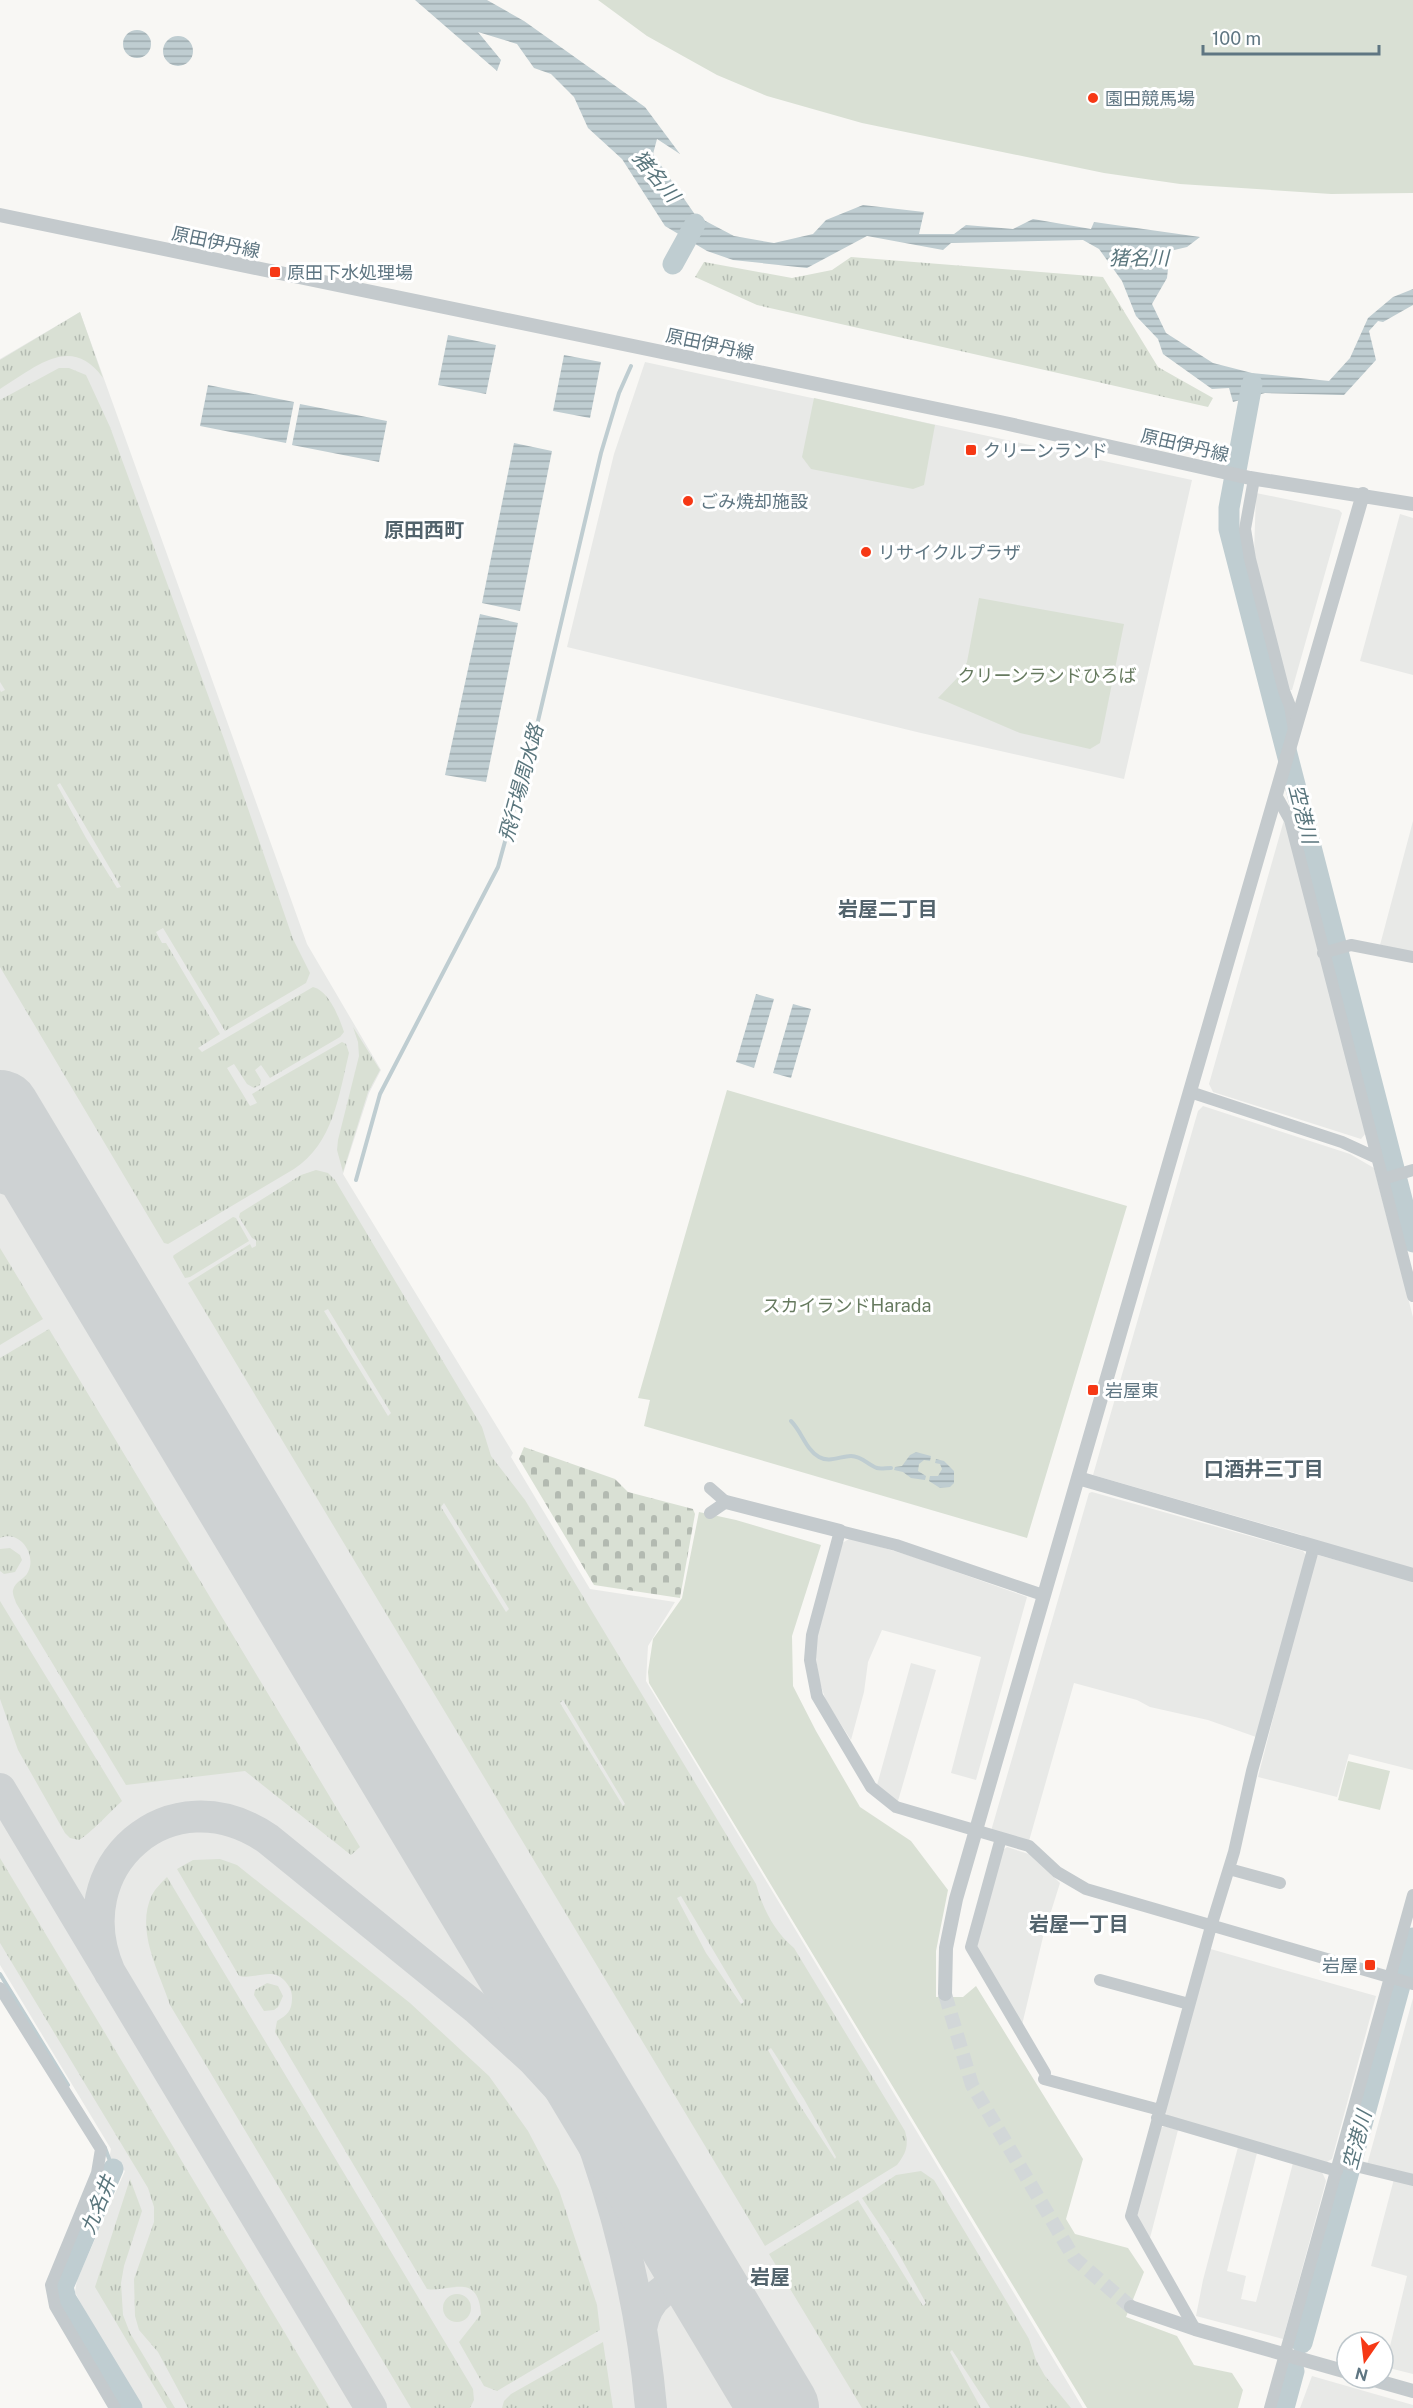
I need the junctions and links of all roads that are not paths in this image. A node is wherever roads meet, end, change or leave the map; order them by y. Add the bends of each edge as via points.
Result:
1 (0, 215) edge
2 (1252, 478) junction
3 (1363, 494) junction
4 (1413, 504) edge
5 (1294, 731) junction
6 (1278, 790) junction
7 (1325, 952) junction
8 (1413, 957) edge
9 (1190, 1092) junction
10 (1377, 1158) junction
11 (1408, 1171) edge
12 (1385, 1178) junction
13 (1413, 1296) edge
14 (1078, 1478) junction
15 (710, 1488) dead end
16 (726, 1502) junction
17 (710, 1513) dead end
18 (840, 1531) junction
19 (1314, 1546) junction
20 (1413, 1575) edge
21 (1043, 1595) junction
22 (975, 1831) junction
23 (1001, 1838) junction
24 (1229, 1869) junction
25 (1280, 1883) dead end
26 (1413, 1895) edge
27 (1212, 1926) junction
28 (1393, 1978) junction
29 (1100, 1980) dead end
30 (1412, 1984) edge
31 (0, 1990) edge
32 (945, 1994) tunnel mouth
33 (1189, 2004) junction
34 (1159, 2114) junction
35 (1340, 2165) junction
36 (1413, 2180) edge
37 (1131, 2307) tunnel mouth
38 (1195, 2329) junction
39 (1285, 2355) junction
40 (1335, 2369) edge
41 (1395, 2386) edge
42 (1413, 2391) edge
43 (116, 2408) edge
44 (1270, 2408) edge

1 - 2 street, 原田伊丹線
2 - 3 street, 原田伊丹線
2 - 5 street via 1245,529
3 - 4 street, 原田伊丹線
3 - 5 street
5 - 6 street
6 - 7 street via 1290,820
6 - 9 street
7 - 8 street via 1347,946
7 - 10 street
9 - 10 street via 1342,1142
9 - 14 street
10 - 12 street
11 - 12 street
12 - 13 street
14 - 19 street
14 - 21 street
15 - 16 street
16 - 17 street
16 - 18 street
18 - 21 street via 896,1545
18 - 22 street via 810,1643 817,1696 872,1787 887,1802
19 - 20 street
19 - 24 street
21 - 22 street
22 - 23 street
22 - 32 street via 946,1948
23 - 27 street via 1029,1846 1086,1890
23 - 34 street via 971,1947 1045,2076
24 - 25 street
24 - 27 street
26 - 28 street
27 - 28 street
27 - 33 street
28 - 30 street
28 - 35 street
29 - 33 street
31 - 43 street via 100,2149 97,2173 51,2285 55,2306
33 - 34 street
34 - 35 street
34 - 38 street via 1131,2216
35 - 36 street
35 - 39 street
37 - 38 street
38 - 39 street
39 - 40 street
39 - 44 street
41 - 42 street

